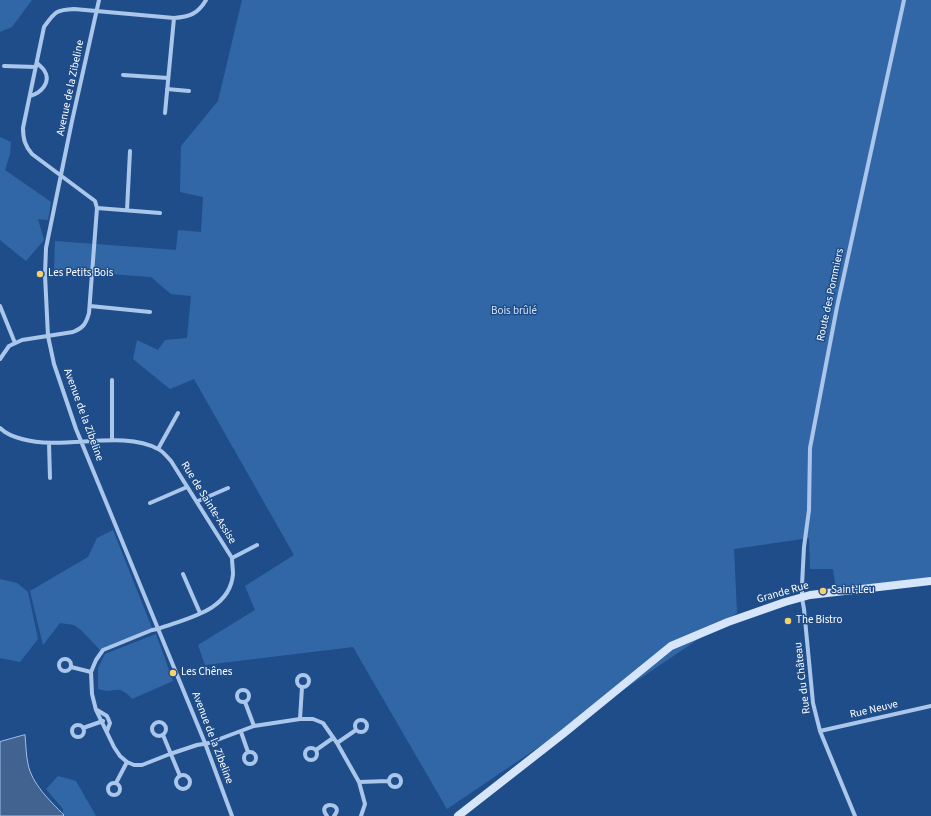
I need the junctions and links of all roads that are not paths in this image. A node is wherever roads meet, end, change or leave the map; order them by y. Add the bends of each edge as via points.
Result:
1 (99, 0) edge
2 (206, 0) edge
3 (904, 0) edge
4 (97, 11) junction
5 (174, 18) junction
6 (36, 65) junction
7 (4, 66) dead end
8 (123, 75) dead end
9 (168, 78) junction
10 (168, 89) junction
11 (189, 91) dead end
12 (30, 96) junction
13 (165, 113) dead end
14 (130, 151) dead end
15 (61, 176) junction
16 (97, 208) junction
17 (127, 210) junction
18 (160, 213) dead end
19 (0, 306) edge
20 (90, 306) junction
21 (150, 312) dead end
22 (48, 336) junction
23 (15, 343) junction
24 (0, 359) edge
25 (112, 380) dead end
26 (178, 413) dead end
27 (1, 430) edge
28 (0, 436) edge
29 (112, 440) junction
30 (82, 442) junction
31 (49, 443) junction
32 (158, 449) junction
33 (50, 478) dead end
34 (187, 487) junction
35 (228, 488) dead end
36 (198, 502) junction
37 (150, 503) dead end
38 (257, 545) dead end
39 (232, 558) junction
40 (183, 574) dead end
41 (931, 581) edge
42 (802, 598) junction
43 (200, 613) junction
44 (158, 629) junction
45 (71, 667) dead end
46 (91, 672) junction
47 (302, 687) dead end
48 (245, 702) dead end
49 (931, 706) edge
50 (96, 710) junction
51 (300, 719) junction
52 (102, 721) junction
53 (254, 726) junction
54 (83, 728) dead end
55 (356, 730) dead end
56 (107, 731) junction
57 (820, 731) junction
58 (240, 732) junction
59 (163, 735) dead end
60 (333, 738) junction
61 (205, 743) junction
62 (337, 743) junction
63 (316, 750) dead end
64 (248, 752) dead end
65 (170, 754) junction
66 (127, 762) junction
67 (180, 776) dead end
68 (388, 781) dead end
69 (359, 782) junction
70 (116, 783) dead end
71 (336, 815) edge
72 (232, 816) edge
73 (327, 816) edge
74 (342, 816) edge
75 (361, 816) edge
76 (458, 816) edge
77 (855, 816) edge

1 - 4 street, Avenue de la Zibeline
2 - 5 street via 202,7 190,16
3 - 42 street, Route des Pommiers via 837,307 810,448 809,510 804,547
4 - 5 street
4 - 6 street via 63,10 54,13 44,27
4 - 15 street, Avenue de la Zibeline
5 - 9 street
6 - 7 street
6 - 12 street
6 - 12 street via 44,70 47,79 43,89
8 - 9 street
9 - 10 street
10 - 11 street
10 - 13 street
12 - 15 street via 23,128 26,147
14 - 17 street
15 - 16 street via 95,201
15 - 22 street, Avenue de la Zibeline via 46,252
16 - 17 street
16 - 20 street
17 - 18 street
19 - 23 street
20 - 21 street
20 - 22 street via 86,323 80,329
22 - 23 street
22 - 30 street, Avenue de la Zibeline via 54,364
23 - 24 street via 9,346
25 - 29 street
26 - 32 street
27 - 28 street
27 - 31 street, Rue de Sainte-Assise via 12,436
29 - 30 street, Rue de Sainte-Assise
29 - 32 street, Rue de Sainte-Assise via 140,442
30 - 31 street, Rue de Sainte-Assise
30 - 44 street, Avenue de la Zibeline
31 - 33 street
32 - 34 street, Rue de Sainte-Assise via 172,461
34 - 36 street, Rue de Sainte-Assise
34 - 37 street
35 - 36 street
36 - 39 street, Rue de Sainte-Assise
38 - 39 street
39 - 43 street, Rue de Sainte-Assise via 233,574 230,588 222,601
40 - 43 street
41 - 42 main road, Grande Rue
42 - 57 street, Rue du Château via 813,703
42 - 76 main road, Grande Rue via 728,622 671,646
43 - 44 street, Rue de Sainte-Assise
44 - 46 street, Rue de Sainte-Assise via 103,650
44 - 61 street, Avenue de la Zibeline
45 - 46 street
46 - 50 street
47 - 51 street
48 - 53 street
49 - 57 street, Rue Neuve
50 - 52 street
50 - 56 street via 107,716 110,723
51 - 53 street
51 - 60 street via 313,719 323,723
52 - 54 street
52 - 56 street
53 - 58 street
55 - 62 street
56 - 66 street via 120,756
57 - 77 street, Rue du Château
58 - 61 street
58 - 64 street
59 - 65 street
60 - 62 street
60 - 63 street
61 - 65 street
61 - 72 street, Avenue de la Zibeline
62 - 69 street
65 - 66 street via 142,765
65 - 67 street
66 - 70 street
68 - 69 street
69 - 75 street via 365,804
71 - 73 street via 335,806 329,805 324,811
71 - 74 street

